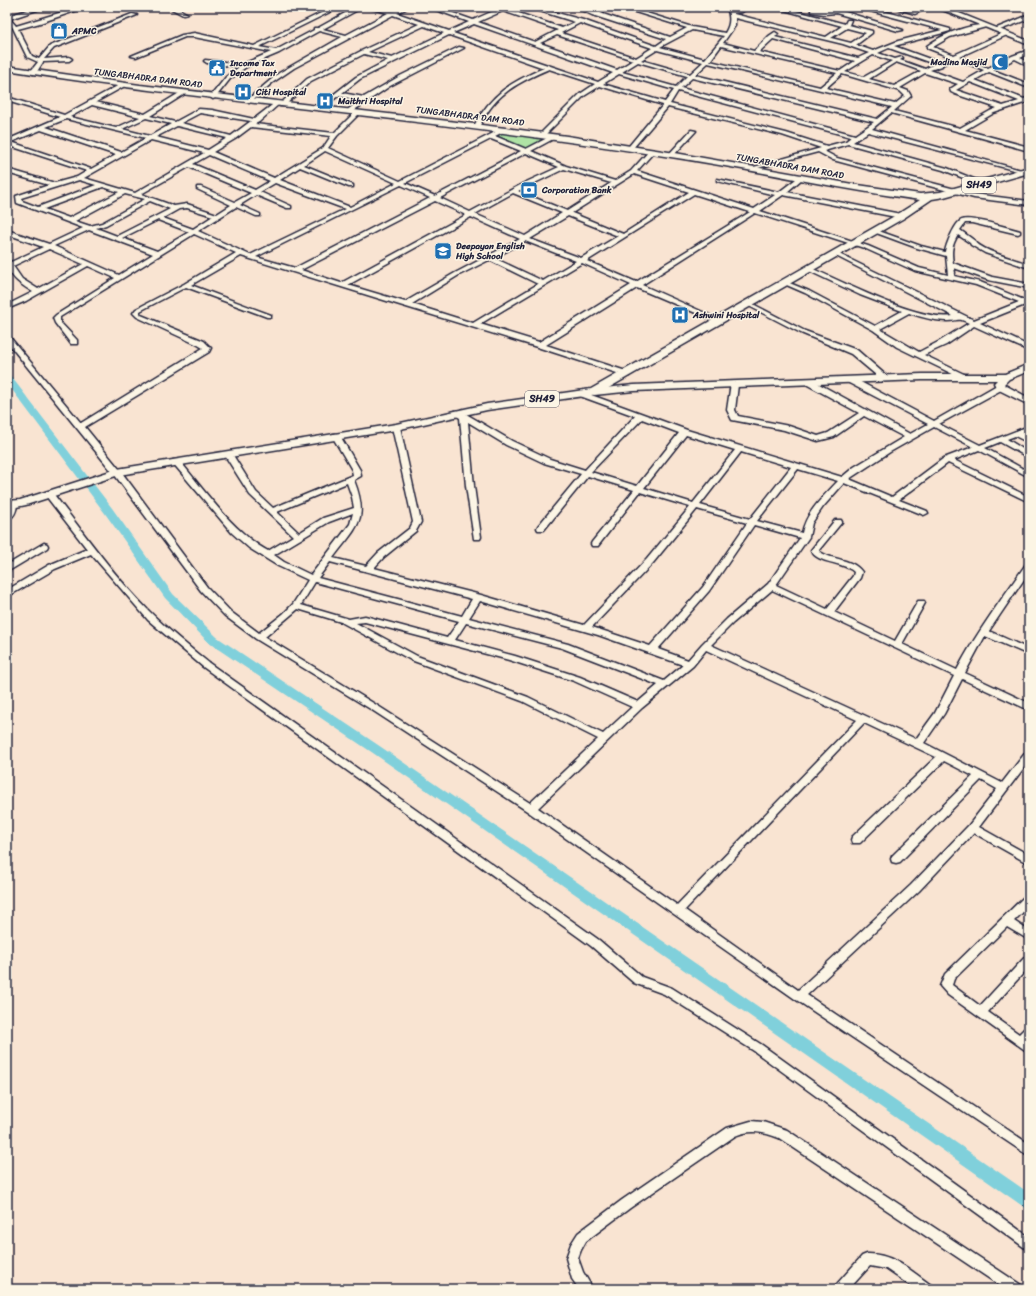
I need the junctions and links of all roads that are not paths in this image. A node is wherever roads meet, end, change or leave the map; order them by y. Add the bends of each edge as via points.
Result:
1 (43, 7) edge
2 (84, 7) edge
3 (171, 7) edge
4 (333, 7) edge
5 (360, 7) edge
6 (368, 7) edge
7 (407, 7) edge
8 (431, 7) edge
9 (497, 7) edge
10 (530, 7) edge
11 (577, 7) edge
12 (609, 7) edge
13 (622, 7) edge
14 (746, 7) edge
15 (776, 7) edge
16 (879, 7) edge
17 (896, 7) edge
18 (926, 7) edge
19 (938, 7) edge
20 (505, 8) edge
21 (802, 8) edge
22 (872, 10) junction
23 (730, 11) edge
24 (349, 13) junction
25 (392, 13) junction
26 (597, 13) junction
27 (185, 14) dead end
28 (134, 15) dead end
29 (857, 17) junction
30 (1029, 17) edge
31 (7, 18) edge
32 (474, 22) junction
33 (579, 22) junction
34 (424, 24) junction
35 (847, 24) junction
36 (298, 26) junction
37 (984, 26) junction
38 (785, 27) junction
39 (15, 28) junction
40 (691, 28) junction
41 (319, 30) junction
42 (900, 30) dead end
43 (947, 30) junction
44 (995, 30) junction
45 (559, 31) junction
46 (958, 32) junction
47 (449, 33) junction
48 (1005, 34) junction
49 (727, 36) junction
50 (346, 37) junction
51 (771, 37) junction
52 (670, 38) junction
53 (827, 38) junction
54 (536, 43) junction
55 (1029, 43) edge
56 (719, 44) junction
57 (852, 45) junction
58 (889, 46) junction
59 (255, 47) junction
60 (656, 47) junction
61 (461, 48) dead end
62 (277, 52) junction
63 (363, 52) junction
64 (875, 52) junction
65 (1029, 52) edge
66 (755, 53) junction
67 (911, 53) junction
68 (134, 56) dead end
69 (955, 57) junction
70 (1014, 57) junction
71 (69, 59) dead end
72 (393, 60) junction
73 (637, 60) junction
74 (858, 60) junction
75 (896, 60) junction
76 (42, 61) junction
77 (207, 61) dead end
78 (706, 62) junction
79 (1029, 64) edge
80 (940, 65) junction
81 (244, 66) junction
82 (7, 68) edge
83 (548, 68) junction
84 (926, 70) junction
85 (987, 70) junction
86 (33, 72) junction
87 (617, 72) junction
88 (840, 72) junction
89 (692, 76) junction
90 (865, 79) junction
91 (970, 80) junction
92 (961, 83) junction
93 (598, 84) junction
94 (121, 86) junction
95 (1029, 86) edge
96 (821, 88) junction
97 (895, 88) junction
98 (677, 90) junction
99 (183, 93) junction
100 (336, 94) junction
101 (213, 97) junction
102 (7, 99) edge
103 (364, 99) junction
104 (249, 101) junction
105 (1028, 101) edge
106 (92, 103) junction
107 (279, 104) junction
108 (666, 105) junction
109 (895, 106) junction
110 (1002, 108) junction
111 (318, 109) junction
112 (889, 111) junction
113 (348, 112) junction
114 (357, 113) junction
115 (146, 116) junction
116 (65, 117) junction
117 (257, 121) junction
118 (877, 121) junction
119 (177, 124) junction
120 (251, 125) junction
121 (477, 126) junction
122 (42, 128) junction
123 (116, 130) junction
124 (503, 130) junction
125 (867, 130) junction
126 (960, 130) junction
127 (693, 131) dead end
128 (335, 134) junction
129 (542, 135) junction
130 (492, 137) junction
131 (553, 137) junction
132 (856, 137) junction
133 (149, 138) junction
134 (233, 138) junction
135 (7, 142) edge
136 (848, 142) junction
137 (631, 147) junction
138 (827, 148) junction
139 (325, 149) junction
140 (1029, 149) edge
141 (818, 150) junction
142 (527, 151) junction
143 (652, 151) junction
144 (208, 152) junction
145 (120, 154) junction
146 (671, 155) junction
147 (188, 164) junction
148 (300, 165) junction
149 (564, 166) junction
150 (752, 169) junction
151 (7, 171) edge
152 (92, 171) junction
153 (1026, 171) edge
154 (633, 172) junction
155 (79, 178) junction
156 (800, 178) junction
157 (274, 180) junction
158 (720, 180) dead end
159 (400, 183) junction
160 (616, 183) junction
161 (983, 184) junction
162 (55, 185) junction
163 (102, 185) junction
164 (351, 186) dead end
165 (199, 188) dead end
166 (513, 191) junction
167 (957, 191) junction
168 (123, 192) junction
169 (693, 192) junction
170 (255, 193) junction
171 (781, 193) junction
172 (136, 195) junction
173 (928, 198) junction
174 (150, 199) junction
175 (434, 199) junction
176 (1029, 203) edge
177 (235, 205) junction
178 (289, 207) dead end
179 (177, 208) junction
180 (39, 209) junction
181 (350, 209) junction
182 (755, 210) junction
183 (567, 213) junction
184 (472, 214) junction
185 (258, 215) dead end
186 (218, 216) junction
187 (901, 216) junction
188 (158, 218) junction
189 (69, 221) junction
190 (88, 228) junction
191 (193, 231) junction
192 (874, 231) junction
193 (957, 231) junction
194 (7, 232) edge
195 (1018, 232) dead end
196 (623, 236) junction
197 (118, 238) junction
198 (525, 239) junction
199 (854, 243) junction
200 (48, 246) junction
201 (156, 253) junction
202 (241, 253) junction
203 (835, 254) junction
204 (948, 256) junction
205 (250, 257) junction
206 (489, 258) junction
207 (582, 261) junction
208 (8, 263) edge
209 (88, 263) junction
210 (951, 264) junction
211 (1029, 266) edge
212 (809, 269) junction
213 (295, 271) junction
214 (119, 277) junction
215 (950, 277) junction
216 (785, 283) junction
217 (543, 284) junction
218 (186, 285) junction
219 (342, 285) junction
220 (638, 285) junction
221 (1029, 286) edge
222 (38, 292) junction
223 (1027, 303) edge
224 (749, 304) junction
225 (405, 305) junction
226 (7, 307) edge
227 (908, 311) junction
228 (269, 316) dead end
229 (961, 316) junction
230 (719, 321) junction
231 (974, 323) junction
232 (474, 325) junction
233 (875, 329) junction
234 (7, 337) edge
235 (74, 342) dead end
236 (540, 345) junction
237 (1029, 349) edge
238 (920, 354) junction
239 (1029, 367) edge
240 (626, 374) junction
241 (963, 377) junction
242 (1006, 377) junction
243 (885, 378) junction
244 (850, 380) junction
245 (807, 381) junction
246 (734, 385) junction
247 (1000, 386) junction
248 (594, 392) junction
249 (583, 394) junction
250 (1029, 402) edge
251 (864, 413) junction
252 (461, 415) junction
253 (640, 416) junction
254 (933, 424) junction
255 (80, 427) junction
256 (396, 427) junction
257 (1029, 428) edge
258 (684, 432) junction
259 (1016, 433) junction
260 (336, 436) junction
261 (910, 436) junction
262 (1001, 439) junction
263 (1029, 441) edge
264 (977, 447) junction
265 (740, 448) junction
266 (228, 454) junction
267 (1029, 456) edge
268 (947, 460) junction
269 (176, 462) junction
270 (796, 466) junction
271 (113, 473) junction
272 (586, 473) junction
273 (1029, 475) edge
274 (350, 480) junction
275 (843, 480) junction
276 (639, 488) junction
277 (52, 493) junction
278 (894, 500) junction
279 (1029, 500) edge
280 (10, 505) edge
281 (694, 506) junction
282 (358, 509) junction
283 (272, 511) junction
284 (924, 513) dead end
285 (7, 517) edge
286 (752, 522) junction
287 (838, 522) dead end
288 (541, 528) dead end
289 (297, 536) junction
290 (477, 537) dead end
291 (805, 537) junction
292 (595, 544) dead end
293 (44, 546) dead end
294 (92, 550) junction
295 (268, 555) junction
296 (327, 559) junction
297 (1029, 566) edge
298 (7, 569) edge
299 (368, 570) junction
300 (313, 579) junction
301 (771, 586) junction
302 (7, 594) edge
303 (478, 598) junction
304 (921, 603) dead end
305 (296, 606) junction
306 (829, 612) junction
307 (464, 619) junction
308 (349, 622) junction
309 (586, 628) junction
310 (983, 632) junction
311 (259, 637) junction
312 (450, 642) junction
313 (705, 646) junction
314 (897, 646) junction
315 (652, 650) junction
316 (1029, 652) edge
317 (690, 664) junction
318 (959, 674) junction
319 (666, 685) junction
320 (639, 706) junction
321 (1029, 707) edge
322 (863, 719) junction
323 (605, 739) junction
324 (918, 744) junction
325 (1029, 754) edge
326 (943, 756) junction
327 (979, 776) junction
328 (1004, 788) junction
329 (531, 808) junction
330 (973, 828) junction
331 (856, 840) dead end
332 (896, 859) dead end
333 (1029, 860) edge
334 (1028, 902) edge
335 (678, 911) junction
336 (1006, 921) junction
337 (1029, 936) edge
338 (1029, 960) edge
339 (799, 996) junction
340 (981, 1012) junction
341 (1029, 1031) edge
342 (1024, 1044) edge
343 (1029, 1151) edge
344 (1029, 1244) edge
345 (587, 1289) edge
346 (841, 1289) edge
347 (926, 1289) edge
348 (1016, 1289) edge

1 - 31 street
2 - 39 street
3 - 27 street
4 - 24 street
4 - 36 street
5 - 24 street
6 - 25 street
7 - 25 street
8 - 32 street
9 - 20 street
10 - 33 street
11 - 26 street
12 - 26 street
13 - 40 street
14 - 23 street via 740,11
15 - 35 street
16 - 22 street
17 - 18 street via 913,12
19 - 37 street
20 - 32 street
20 - 45 street
21 - 29 street via 819,12 836,11
22 - 29 street
22 - 43 street
23 - 38 street
23 - 49 street via 733,19
24 - 41 street
25 - 34 street
25 - 50 street
26 - 33 street
26 - 52 street
28 - 76 street via 52,47 44,53
29 - 35 street
29 - 42 street
30 - 44 street
31 - 39 street
32 - 47 street
32 - 54 street
33 - 45 street
33 - 60 street
34 - 47 street
34 - 63 street
35 - 53 street
35 - 57 street via 871,33
36 - 41 street
36 - 59 street
37 - 44 street
37 - 46 street
38 - 51 street
38 - 53 street
39 - 76 street via 30,57
40 - 49 street
40 - 52 street
41 - 50 street
41 - 62 street
43 - 46 street
43 - 58 street
44 - 48 street
45 - 54 street
45 - 73 street
46 - 69 street via 929,47
47 - 72 street
47 - 83 street
48 - 55 street
48 - 69 street
49 - 56 street
50 - 104 street via 273,78
51 - 66 street
51 - 74 street
52 - 60 street
53 - 57 street
54 - 87 street
56 - 66 street
56 - 78 street
57 - 64 street
58 - 64 street
58 - 67 street
59 - 62 street
59 - 68 street via 188,35
60 - 73 street
60 - 78 street
61 - 103 street
62 - 81 street
63 - 72 street
63 - 107 street via 309,80
64 - 74 street
64 - 75 street
65 - 70 street
66 - 88 street
67 - 75 street
67 - 80 street
69 - 80 street
69 - 85 street
70 - 79 street
70 - 85 street
71 - 76 street
72 - 100 street via 358,78
73 - 87 street
73 - 89 street
74 - 88 street
75 - 84 street
75 - 90 street
76 - 86 street
77 - 81 street
78 - 89 street
78 - 96 street
80 - 84 street
81 - 101 street via 228,78
82 - 86 main road, TUNGABHADRA DAM ROAD
83 - 93 street
83 - 121 street via 507,88 483,113
84 - 92 street
84 - 97 street
85 - 91 street
85 - 95 street
86 - 94 main road, TUNGABHADRA DAM ROAD
87 - 93 street
87 - 98 street
88 - 90 street
88 - 96 street
89 - 98 street
89 - 118 street
90 - 97 street
91 - 92 street
91 - 105 street
92 - 110 street via 953,91
93 - 108 street
93 - 129 street via 582,95
94 - 99 main road, TUNGABHADRA DAM ROAD
94 - 106 street
96 - 109 street
97 - 109 street via 906,92 908,96
98 - 108 street
98 - 132 street
99 - 101 main road, TUNGABHADRA DAM ROAD
99 - 115 street
100 - 103 street
100 - 111 street
101 - 104 main road, TUNGABHADRA DAM ROAD
102 - 116 street
103 - 113 street
104 - 107 main road, TUNGABHADRA DAM ROAD
105 - 110 street
106 - 115 street
106 - 116 street
107 - 111 main road, TUNGABHADRA DAM ROAD
107 - 117 street
108 - 137 street
108 - 138 street
109 - 112 street
110 - 126 street
111 - 113 main road, TUNGABHADRA DAM ROAD
112 - 118 street
112 - 126 street
113 - 114 main road, TUNGABHADRA DAM ROAD
114 - 121 main road, TUNGABHADRA DAM ROAD
114 - 128 street
115 - 119 street
115 - 123 street
116 - 122 street
116 - 123 street
117 - 119 street via 199,111
117 - 120 street
118 - 125 street
119 - 133 street
119 - 134 street
120 - 128 street
120 - 134 street
121 - 124 main road, TUNGABHADRA DAM ROAD
122 - 135 street
122 - 145 street
123 - 133 street
124 - 129 main road, TUNGABHADRA DAM ROAD
124 - 130 street
125 - 132 street
125 - 153 street
126 - 140 street
127 - 146 street
128 - 139 street
129 - 131 main road, TUNGABHADRA DAM ROAD
130 - 142 street
130 - 159 street
131 - 137 main road, TUNGABHADRA DAM ROAD
131 - 142 street
132 - 136 street
133 - 144 street
133 - 145 street
134 - 144 street
135 - 152 street
136 - 138 street
136 - 161 street via 945,169
137 - 143 main road, TUNGABHADRA DAM ROAD
138 - 141 street
139 - 148 street
139 - 159 street
141 - 150 street
141 - 167 street via 835,159
142 - 149 street
142 - 175 street
143 - 146 main road, TUNGABHADRA DAM ROAD
143 - 154 street
144 - 147 street
144 - 157 street
145 - 152 street
146 - 150 main road, TUNGABHADRA DAM ROAD
147 - 170 street
147 - 172 street
148 - 157 street
148 - 164 street
149 - 160 street
149 - 166 street
150 - 156 main road, TUNGABHADRA DAM ROAD
151 - 162 street
152 - 155 street
153 - 161 main road, SH49
154 - 160 street
154 - 169 street
155 - 162 street
155 - 163 street
156 - 171 street
156 - 173 main road, TUNGABHADRA DAM ROAD
157 - 170 street
157 - 181 street
158 - 171 street
159 - 175 street
159 - 181 street
160 - 183 street
161 - 167 main road, SH49
162 - 180 street via 18,197 19,202
163 - 168 street
163 - 180 street
165 - 177 street
166 - 183 street
166 - 184 street
167 - 173 main road, SH49
167 - 176 street
168 - 172 street
168 - 189 street
169 - 182 street
169 - 196 street
170 - 177 street
170 - 178 street
171 - 182 street
171 - 187 street
172 - 174 street
173 - 187 main road, SH49
174 - 179 street
174 - 190 street via 104,224
175 - 184 street
175 - 213 street
177 - 185 street
177 - 186 street
179 - 186 street via 187,206
179 - 188 street
180 - 189 street
181 - 205 street
182 - 199 street
182 - 220 street
183 - 196 street
183 - 198 street
184 - 198 street
184 - 219 street
186 - 191 street
187 - 192 main road, SH49
188 - 191 street
188 - 197 street
189 - 190 street
190 - 197 street
190 - 200 street
191 - 201 street
191 - 202 street
192 - 199 main road, SH49
192 - 204 street
193 - 195 street via 961,223 967,220
193 - 204 street
193 - 211 street via 982,249
194 - 200 street
196 - 207 street
197 - 201 street
198 - 206 street
198 - 207 street
199 - 203 main road, SH49
199 - 215 street via 917,270
200 - 208 street
200 - 209 street
201 - 214 street
202 - 205 street
202 - 218 street
203 - 212 main road, SH49
203 - 229 street
204 - 210 street
205 - 213 street
206 - 217 street
206 - 225 street
207 - 217 street
207 - 220 street
208 - 222 street via 19,280
209 - 214 street
209 - 222 street
210 - 215 street
210 - 221 street via 990,279
212 - 216 main road, SH49
212 - 227 street
213 - 219 street
214 - 235 street via 56,318
215 - 223 street via 978,283
216 - 224 main road, SH49
216 - 233 street
217 - 232 street
218 - 228 street
218 - 255 street via 136,313 201,343 206,350
219 - 225 street
220 - 230 street
220 - 236 street
222 - 226 street
223 - 231 street
224 - 230 main road, SH49
224 - 243 street via 803,332 854,352
225 - 232 street
227 - 229 street via 947,319
227 - 233 street
229 - 231 street
230 - 240 main road, SH49
231 - 237 street
231 - 238 street via 943,344
232 - 236 street
233 - 238 street
234 - 255 street
236 - 240 street
238 - 241 street
239 - 242 street
240 - 248 main road, SH49
241 - 242 street
241 - 243 street
242 - 247 street via 999,383
243 - 244 street
244 - 245 street
244 - 254 street
245 - 246 street
245 - 251 street
246 - 248 street
246 - 251 street via 731,410 735,418 791,430 816,439 831,435
247 - 250 street
247 - 254 street
248 - 249 main road, SH49
249 - 252 main road, SH49 via 487,407
249 - 253 street
251 - 261 street
252 - 256 main road, SH49
252 - 272 street via 527,453
252 - 290 street
253 - 258 street
253 - 272 street
254 - 261 street
254 - 264 street
255 - 271 street
256 - 260 main road, SH49
256 - 299 street via 417,522 413,529 381,555
257 - 259 street
258 - 265 street
258 - 276 street
259 - 262 street
259 - 263 street
260 - 266 main road, SH49
260 - 274 street via 358,474
261 - 275 street
262 - 264 street
262 - 267 street
264 - 268 street
264 - 273 street
265 - 270 street
265 - 281 street
266 - 269 main road, SH49
266 - 283 street via 253,493
268 - 278 street
268 - 279 street
269 - 271 main road, SH49
269 - 295 street via 235,531 252,546
270 - 275 street
270 - 286 street
271 - 277 main road, SH49
271 - 311 street via 204,589 228,614
272 - 276 street
272 - 288 street
274 - 282 street
274 - 283 street
275 - 278 street
275 - 291 street via 820,505 808,523
276 - 281 street
276 - 292 street
277 - 280 main road, SH49
277 - 294 street
278 - 284 street
280 - 285 street via 12,512
281 - 286 street
281 - 309 street via 650,561
282 - 289 street via 334,517
282 - 296 street via 354,524
283 - 289 street
286 - 291 street
286 - 315 street via 706,589
287 - 306 street via 815,550 816,553 844,562 858,572
289 - 295 street
291 - 301 street
293 - 298 street
294 - 302 street via 52,567
294 - 344 street via 145,612 206,665 596,943 638,980 668,991 758,1048
295 - 300 street
296 - 299 street
296 - 300 street
297 - 310 street
299 - 303 street
300 - 305 street
300 - 307 street
301 - 306 street
301 - 313 street
303 - 307 street
303 - 309 street
304 - 314 street
305 - 308 street
305 - 311 street
306 - 314 street
307 - 312 street
307 - 319 street via 565,646
308 - 312 street via 365,619
308 - 323 street via 414,658 525,699
309 - 315 street
310 - 316 street
310 - 318 street
311 - 329 street
312 - 320 street via 577,679
313 - 317 street
313 - 322 street
314 - 318 street
315 - 317 street
317 - 319 street
318 - 321 street
318 - 324 street via 939,714
319 - 320 street
320 - 323 street
322 - 324 street
322 - 335 street
323 - 329 street
324 - 326 street
325 - 328 street
326 - 327 street
326 - 331 street
327 - 328 street
327 - 332 street
328 - 330 street
329 - 335 street
330 - 333 street
330 - 339 street via 915,888
334 - 336 street
335 - 339 street
336 - 337 street
336 - 340 street via 946,982 948,989
338 - 340 street
339 - 343 street
340 - 342 street
341 - 342 street
345 - 348 street via 577,1275 572,1258 582,1237 731,1132 752,1125 783,1134
346 - 347 street via 867,1260 872,1259 890,1264

